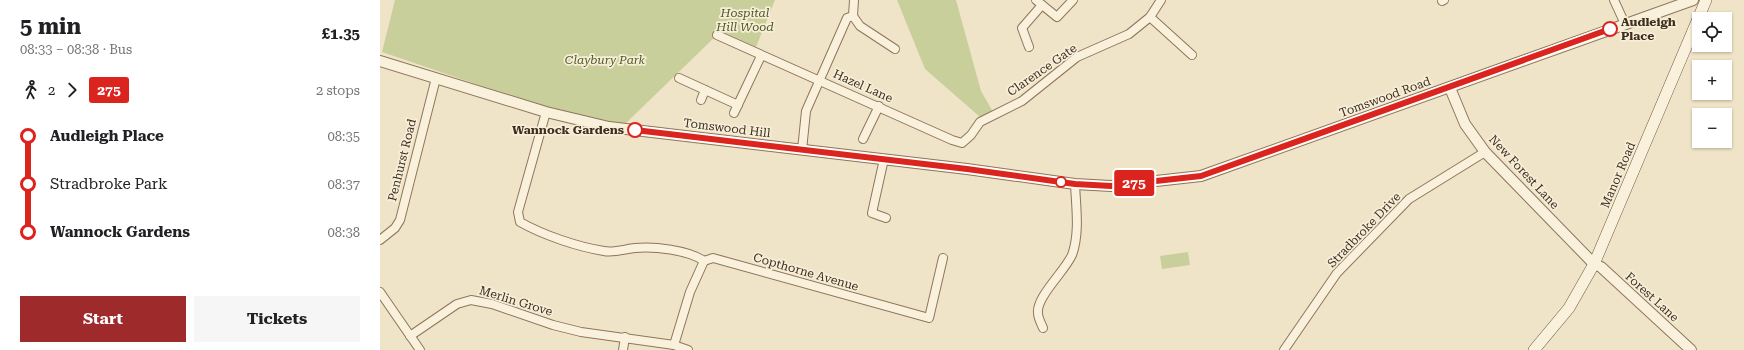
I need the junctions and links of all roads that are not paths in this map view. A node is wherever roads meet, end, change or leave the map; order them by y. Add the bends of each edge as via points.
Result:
1 (854, 0) edge
2 (1073, 0) edge
3 (1161, 0) edge
4 (1614, 0) edge
5 (1693, 0) edge
6 (1706, 0) edge
7 (1039, 2) edge
8 (850, 17) junction
9 (1150, 17) junction
10 (1625, 24) junction
11 (717, 35) dead end
12 (1029, 47) dead end
13 (895, 49) dead end
14 (1192, 55) dead end
15 (762, 56) junction
16 (380, 61) edge
17 (436, 78) junction
18 (679, 78) dead end
19 (820, 80) junction
20 (1450, 88) junction
21 (705, 90) junction
22 (701, 100) dead end
23 (738, 105) junction
24 (879, 106) junction
25 (546, 112) junction
26 (734, 113) dead end
27 (991, 116) joint
28 (863, 140) dead end
29 (802, 150) junction
30 (1485, 152) junction
31 (884, 159) junction
32 (1077, 184) junction
33 (886, 218) dead end
34 (380, 240) edge
35 (943, 258) dead end
36 (704, 261) junction
37 (1594, 264) junction
38 (380, 292) edge
39 (1043, 328) dead end
40 (410, 336) junction
41 (625, 337) junction
42 (674, 345) junction
43 (420, 350) edge
44 (623, 350) edge
45 (688, 350) edge
46 (1284, 350) edge
47 (1534, 350) edge
48 (1691, 350) edge

1 - 8 street
2 - 7 street via 1057,17
3 - 9 street, Clarence Gate
4 - 10 street
5 - 10 street, Tomswood Road
6 - 37 main road, Manor Road
7 - 12 street via 1022,28
8 - 13 street
8 - 19 street
9 - 14 street
9 - 27 street, Clarence Gate via 1129,34 1077,57 1022,101
10 - 20 street, Tomswood Road
11 - 15 street, Hazel Lane
15 - 19 street, Hazel Lane
15 - 23 street
16 - 17 street, Tomswood Hill
17 - 25 street, Tomswood Hill
17 - 34 street, Penhurst Road via 400,220 395,228
18 - 21 street
19 - 24 street, Hazel Lane
19 - 29 street via 806,111
20 - 30 street, New Forest Lane via 1465,124
20 - 32 street, Tomswood Road via 1201,176 1111,186
21 - 22 street
21 - 23 street
23 - 26 street
24 - 27 street, Hazel Lane via 962,143 972,135 980,122
24 - 28 street
25 - 29 street, Tomswood Hill via 609,127
25 - 36 street via 518,212 520,222 533,230 606,252 655,247
29 - 31 street, Tomswood Hill
30 - 37 street, New Forest Lane
30 - 46 street, Stradbroke Drive via 1409,199 1337,273
31 - 32 street, Tomswood Hill
31 - 33 street via 872,213
32 - 39 street via 1077,220 1072,254 1039,304 1038,312
35 - 36 street, Copthorne Avenue via 929,318 713,258
36 - 42 street via 690,292
37 - 47 main road, Manor Road via 1569,308
37 - 48 street, Forest Lane via 1601,267
38 - 40 street
40 - 41 street, Merlin Grove via 457,304 471,300 492,304 581,332
40 - 43 street
41 - 42 street, Merlin Grove
41 - 44 street
42 - 45 street, Merlin Grove

